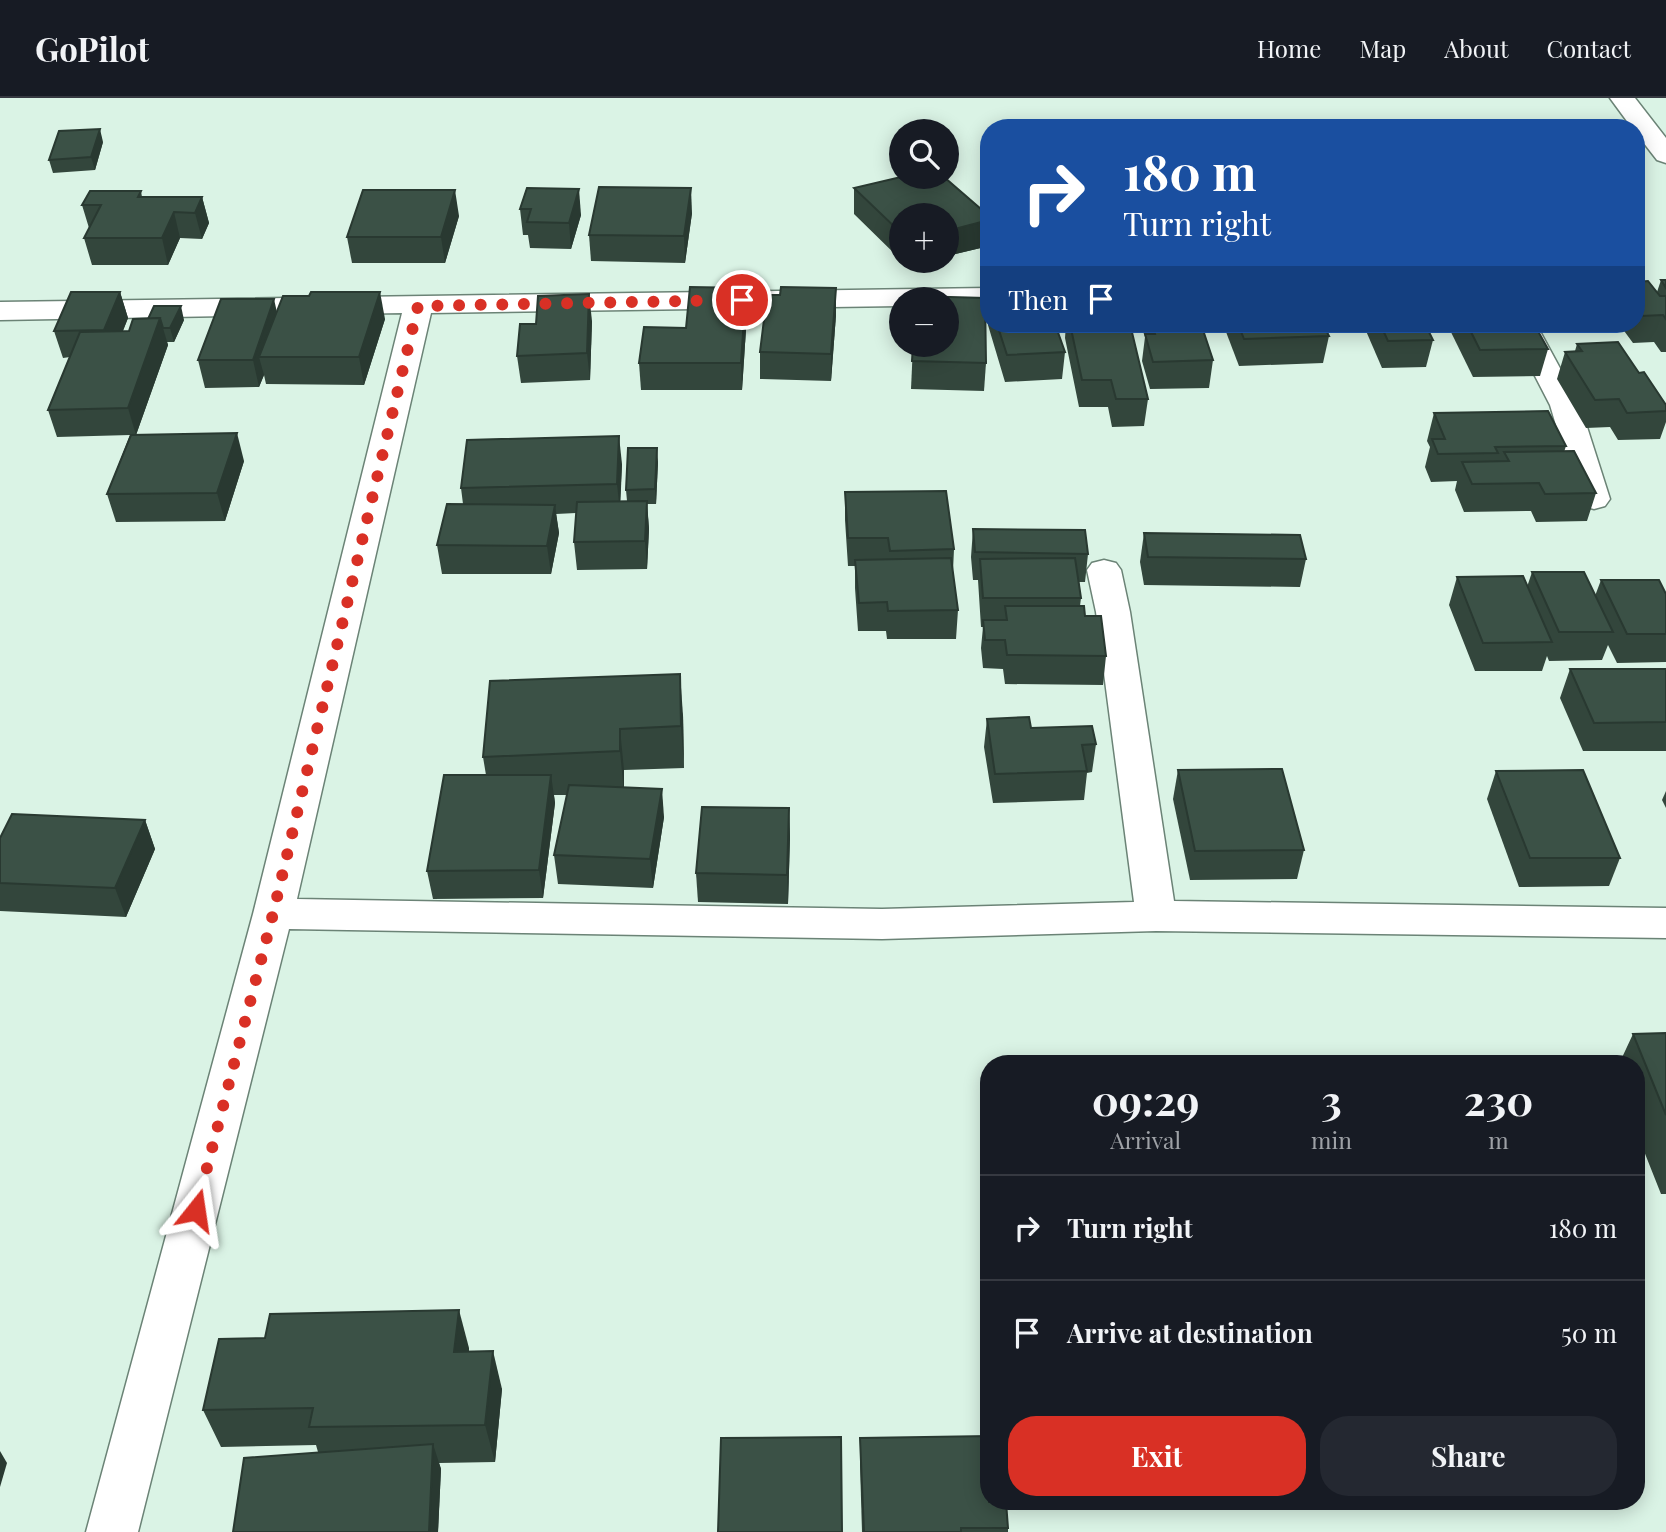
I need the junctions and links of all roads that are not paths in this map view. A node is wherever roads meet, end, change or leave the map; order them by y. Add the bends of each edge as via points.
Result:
1 (1622, 98) edge
2 (1638, 119) edge
3 (1645, 128) edge
4 (1666, 155) edge
5 (980, 296) edge
6 (418, 306) junction
7 (0, 311) edge
8 (1527, 333) edge
9 (1594, 499) edge
10 (1104, 570) dead end
11 (273, 914) junction
12 (1156, 916) junction
13 (1666, 923) edge
14 (112, 1532) edge

1 - 2 street
3 - 4 street
5 - 6 street
6 - 7 street
6 - 11 street
8 - 9 street via 1564,405
10 - 12 street
11 - 12 street via 882,924
11 - 14 street
12 - 13 street

